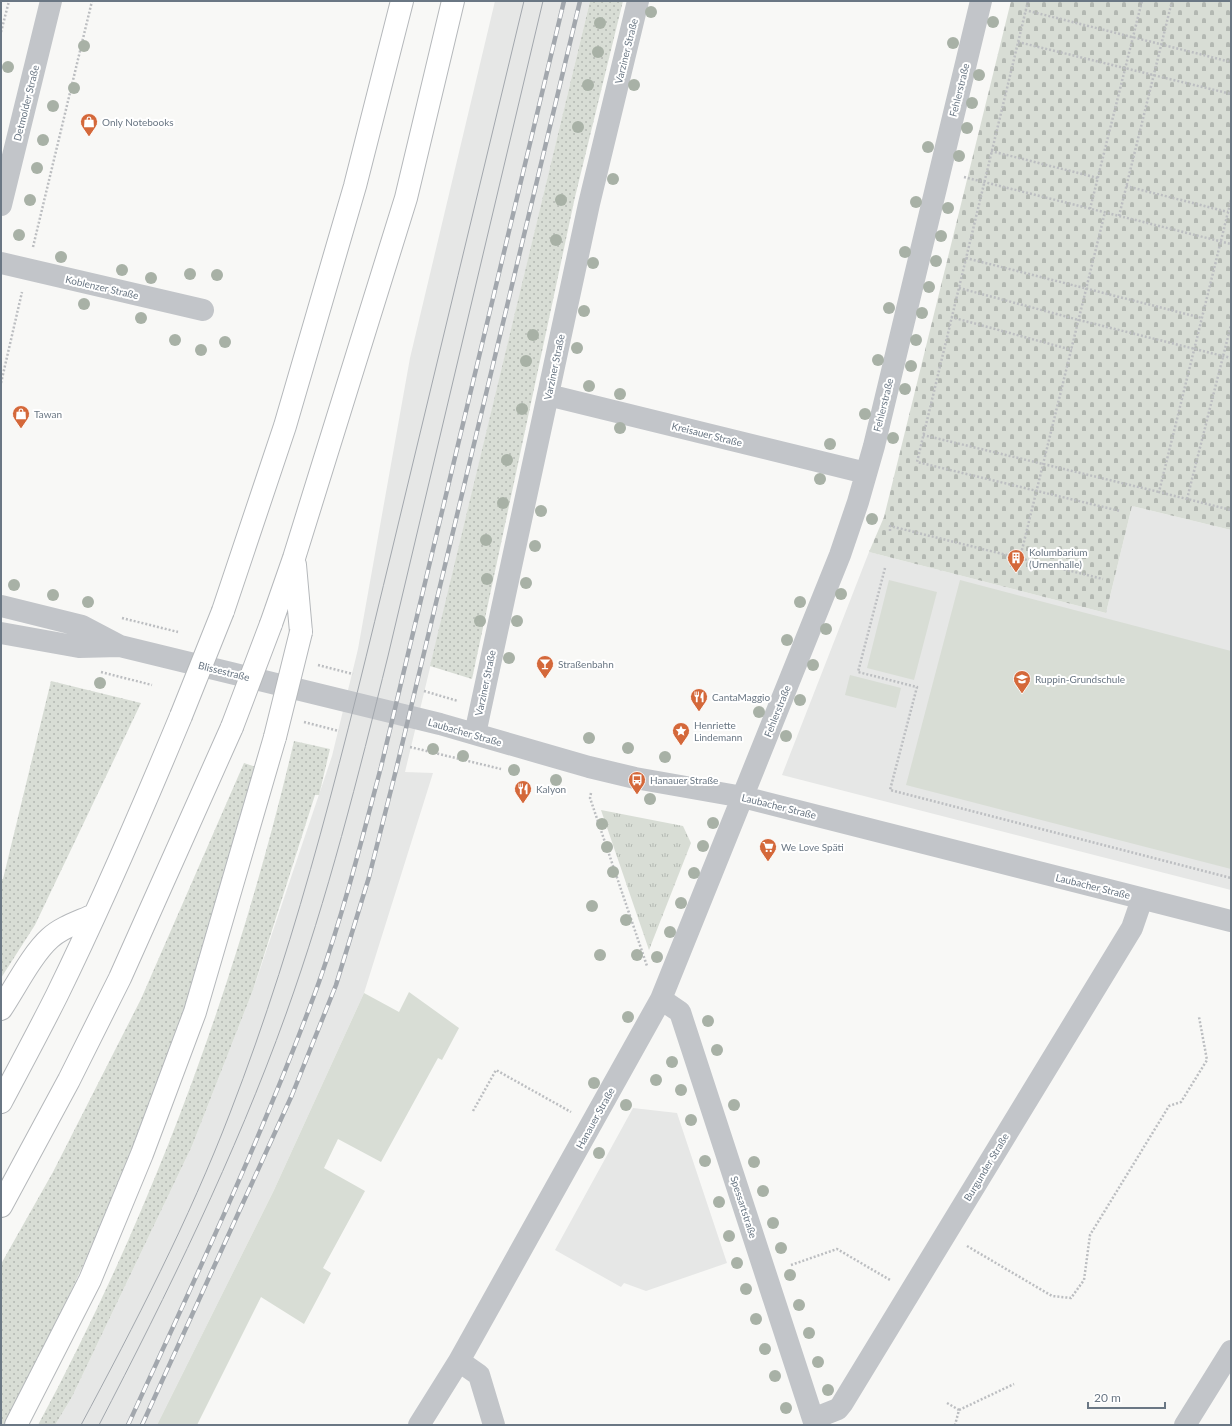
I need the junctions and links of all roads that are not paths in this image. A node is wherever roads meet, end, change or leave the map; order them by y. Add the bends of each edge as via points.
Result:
1 (51, 1) edge
2 (402, 1) edge
3 (453, 1) edge
4 (638, 1) edge
5 (981, 1) edge
6 (1, 205) edge
7 (1, 263) edge
8 (203, 310) dead end
9 (548, 395) junction
10 (866, 473) junction
11 (294, 558) junction
12 (1, 606) edge
13 (1, 633) edge
14 (120, 646) junction
15 (327, 696) joint
16 (475, 734) junction
17 (743, 797) junction
18 (1142, 899) junction
19 (94, 915) junction
20 (1231, 922) edge
21 (661, 998) junction
22 (1, 1009) edge
23 (1, 1102) edge
24 (1, 1206) edge
25 (1231, 1352) edge
26 (459, 1361) junction
27 (814, 1422) edge
28 (16, 1425) edge
29 (419, 1425) edge
30 (494, 1425) edge
31 (1185, 1425) edge

1 - 6 street, Detmolder Straße
2 - 19 highway, bridge via 355,186 288,419 223,611 140,815
3 - 11 highway via 406,198
4 - 9 street, Varziner Straße via 589,204
5 - 10 street, Fehlerstraße
7 - 8 street, Koblenzer Straße
9 - 10 street, Kreisauer Straße
9 - 16 street, Varziner Straße
10 - 17 street, Fehlerstraße via 842,549
11 - 24 highway, bridge via 232,727 120,978
11 - 28 highway, bridge via 301,632 275,737 195,1012 142,1154 90,1280
12 - 14 street, Blissestraße via 82,626
13 - 14 street, Blissestraße via 79,647
14 - 15 street, Blissestraße
15 - 16 street, Laubacher Straße
16 - 17 street, Laubacher Straße via 635,778
17 - 18 street, Laubacher Straße
17 - 21 street, Hanauer Straße
18 - 20 street, Laubacher Straße
18 - 27 street, Burgunder Straße via 1132,928 842,1404 838,1409
19 - 22 highway via 59,930 50,938
19 - 23 highway
21 - 26 street, Hanauer Straße
21 - 27 street, Spessartstraße via 680,1012
25 - 31 street
26 - 29 street, Hanauer Straße
26 - 30 street via 479,1375

